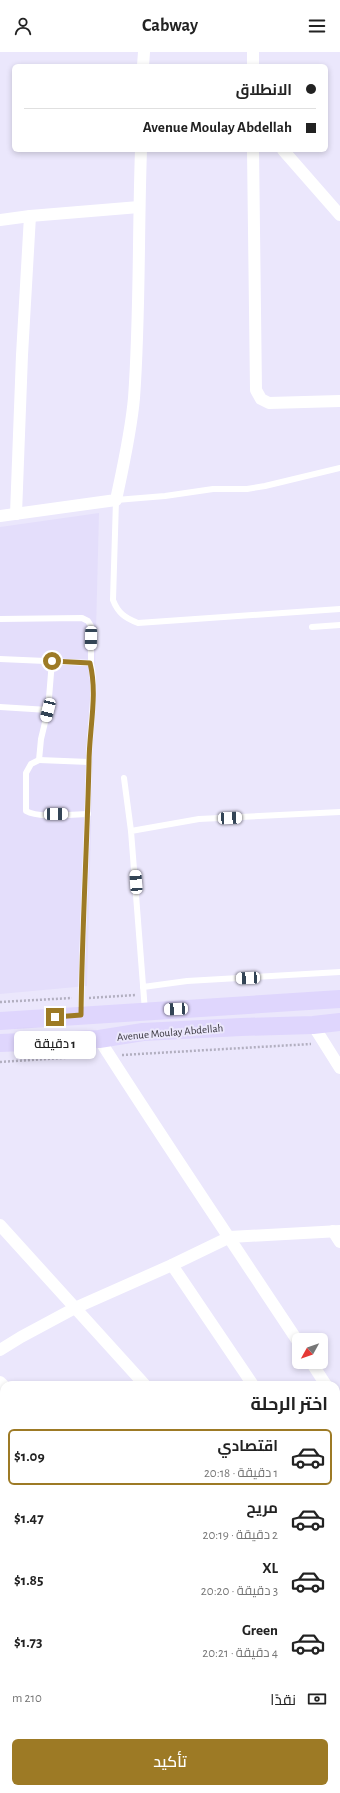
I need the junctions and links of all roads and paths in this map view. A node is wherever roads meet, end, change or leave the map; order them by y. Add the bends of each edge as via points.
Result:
1 (144, 52) edge
2 (253, 52) edge
3 (144, 64) edge
4 (253, 64) edge
5 (141, 152) edge
6 (254, 152) edge
7 (285, 152) edge
8 (139, 207) junction
9 (340, 215) edge
10 (30, 216) junction
11 (0, 220) edge
12 (340, 401) edge
13 (340, 468) edge
14 (116, 500) junction
15 (16, 514) junction
16 (0, 516) edge
17 (340, 609) edge
18 (0, 619) edge
19 (340, 625) edge
20 (312, 627) dead end
21 (0, 659) edge
22 (52, 661) junction
23 (90, 663) junction
24 (0, 707) edge
25 (48, 710) junction
26 (39, 760) junction
27 (89, 762) junction
28 (124, 778) dead end
29 (340, 812) edge
30 (88, 814) junction
31 (131, 831) junction
32 (340, 972) edge
33 (143, 987) junction
34 (340, 999) edge
35 (145, 1011) junction
36 (81, 1015) junction
37 (0, 1021) edge
38 (340, 1022) edge
39 (313, 1025) junction
40 (99, 1038) junction
41 (0, 1043) edge
42 (324, 1043) junction
43 (110, 1055) junction
44 (0, 1062) edge
45 (340, 1068) edge
46 (0, 1225) edge
47 (336, 1231) edge
48 (230, 1237) junction
49 (340, 1242) edge
50 (172, 1265) junction
51 (75, 1308) junction
52 (292, 1333) edge
53 (0, 1350) edge
54 (316, 1369) edge
55 (141, 1381) edge
56 (250, 1381) edge
57 (323, 1381) edge

1 - 3 street
2 - 4 street
5 - 8 street
6 - 12 street via 256,390 261,399 269,402
7 - 9 street
8 - 10 street
8 - 14 street via 134,399
10 - 11 street
10 - 15 street
13 - 14 lane via 247,489 213,489
14 - 15 street
14 - 17 lane via 113,600 117,611 128,620 138,624
15 - 16 street
18 - 23 lane via 82,618 91,626
19 - 20 lane
21 - 22 lane
22 - 23 lane
22 - 25 lane
23 - 27 lane via 93,680
24 - 25 lane
25 - 26 lane
26 - 27 lane
26 - 30 lane via 31,764 26,774 26,810 32,814
27 - 30 lane
28 - 31 lane
29 - 31 lane via 199,819
30 - 36 lane
31 - 33 lane
32 - 33 lane via 187,981
33 - 35 lane
34 - 35 main road, Avenue Moulay Abdellah
35 - 36 main road, Avenue Moulay Abdellah
36 - 37 main road, Avenue Moulay Abdellah
38 - 39 main road, Avenue Moulay Abdellah
39 - 40 main road, Avenue Moulay Abdellah via 144,1032
39 - 42 street
40 - 41 main road, Avenue Moulay Abdellah
40 - 43 street
42 - 43 path
42 - 45 street
43 - 44 path
43 - 48 street via 156,1129
46 - 51 street
47 - 48 street
47 - 49 street
48 - 50 street
48 - 52 street
50 - 51 street
50 - 56 street
51 - 53 street
51 - 55 street
54 - 57 street

